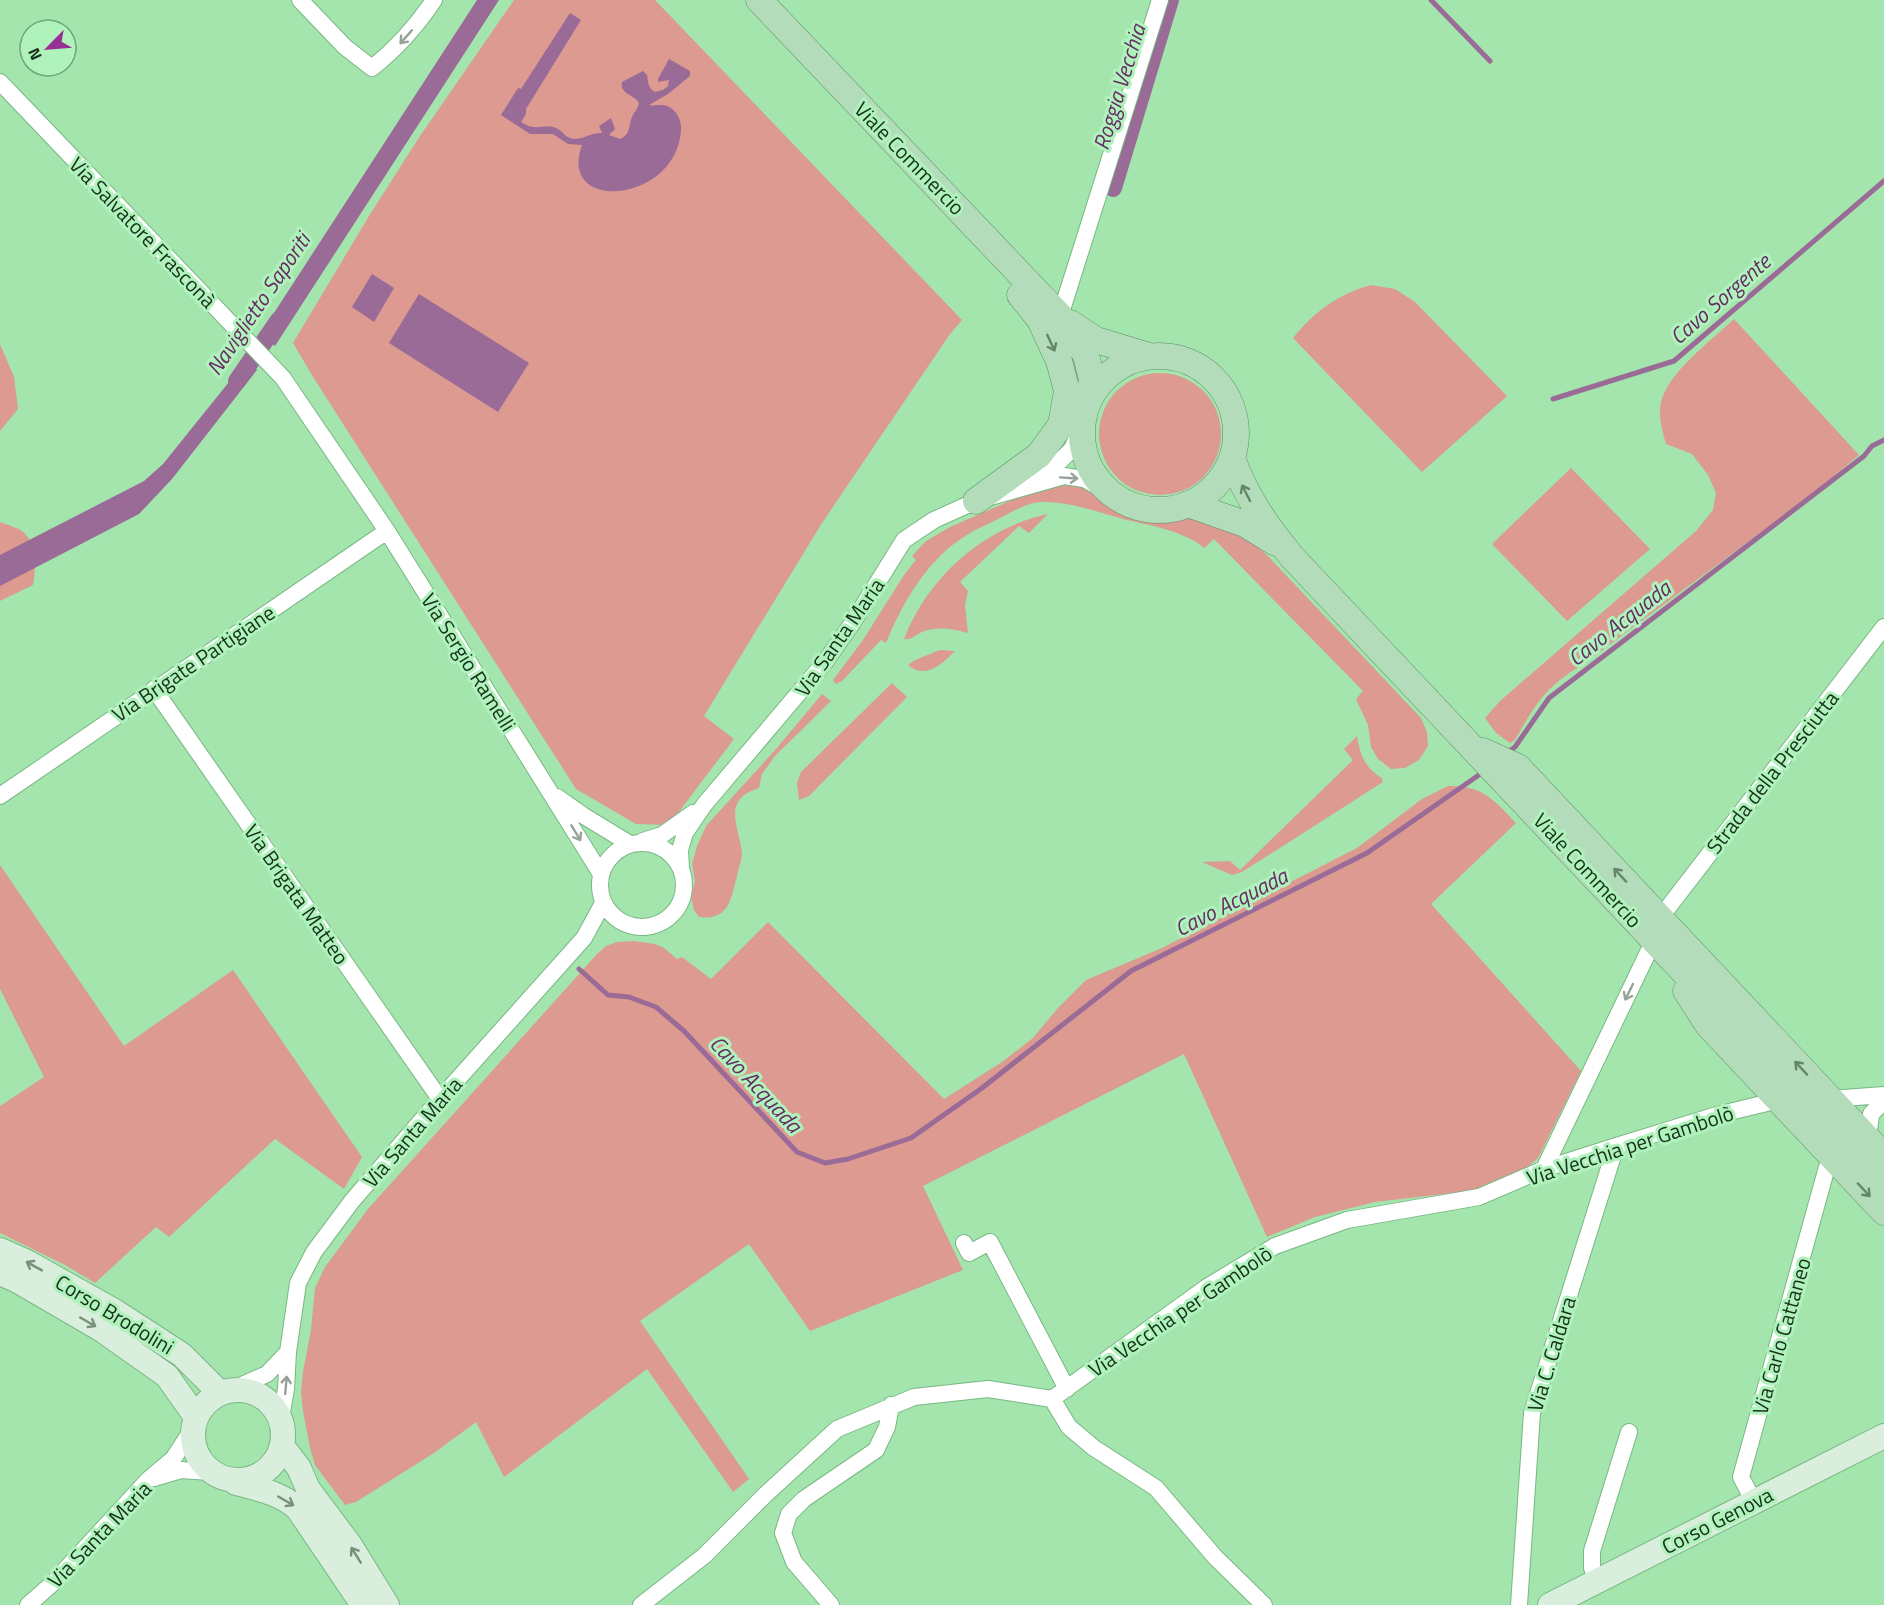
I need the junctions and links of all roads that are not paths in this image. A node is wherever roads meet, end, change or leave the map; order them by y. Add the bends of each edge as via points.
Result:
1 (300, 0) edge
2 (434, 0) edge
3 (759, 0) edge
4 (1160, 0) edge
5 (0, 82) edge
6 (929, 178) junction
7 (1060, 316) junction
8 (1149, 356) junction
9 (1089, 400) junction
10 (1082, 426) junction
11 (1232, 458) junction
12 (1117, 497) junction
13 (984, 498) junction
14 (1188, 504) junction
15 (387, 531) junction
16 (1292, 557) junction
17 (1884, 627) edge
18 (154, 689) junction
19 (551, 793) junction
20 (0, 795) edge
21 (704, 806) junction
22 (635, 843) junction
23 (681, 869) junction
24 (600, 874) junction
25 (603, 903) junction
26 (618, 920) junction
27 (1657, 929) junction
28 (584, 938) junction
29 (1884, 1095) edge
30 (440, 1099) junction
31 (1830, 1099) junction
32 (1779, 1100) junction
33 (1884, 1101) edge
34 (1616, 1146) junction
35 (1876, 1148) edge
36 (1827, 1167) dead end
37 (1544, 1169) junction
38 (1884, 1184) edge
39 (1884, 1212) edge
40 (964, 1243) dead end
41 (0, 1250) edge
42 (0, 1273) edge
43 (288, 1352) junction
44 (1067, 1389) junction
45 (227, 1391) junction
46 (1052, 1400) junction
47 (891, 1405) junction
48 (281, 1417) junction
49 (194, 1423) junction
50 (1629, 1432) dead end
51 (1884, 1436) edge
52 (283, 1447) junction
53 (221, 1477) junction
54 (148, 1480) junction
55 (1754, 1502) junction
56 (1597, 1581) junction
57 (28, 1605) edge
58 (363, 1605) edge
59 (387, 1605) edge
60 (641, 1605) edge
61 (831, 1605) edge
62 (1264, 1605) edge
63 (1519, 1605) edge
64 (1550, 1605) edge

2 -> 1 street via 397,48 372,68 345,47
3 - 6 main road, Viale Commercio
4 - 7 street
5 - 15 street, Via Salvatore Frasconà via 283,378
6 - 7 main road, Viale Commercio
6 -> 13 main road via 960,223 1040,320 1059,361 1067,391 1060,424 1039,455
7 - 8 main road, Viale Commercio via 1096,340
7 - 9 main road, Viale Commercio via 1086,355 1092,380
8 - 9 main road, Viale Commercio via 1113,370
8 - 11 main road, Viale Commercio via 1190,362 1223,389 1236,429
9 - 10 main road, Viale Commercio
10 - 12 main road, Viale Commercio via 1083,447 1090,466 1101,484
10 - 13 street, Via Santa Maria via 1072,449 1059,462
11 - 14 main road, Viale Commercio via 1215,486
16 -> 11 main road, Viale Commercio via 1253,506
13 -> 12 street, Via Santa Maria via 1064,476 1084,479
12 - 14 main road, Viale Commercio via 1144,508
13 - 21 street, Via Santa Maria via 934,520 904,540 825,662
14 - 16 main road, Viale Commercio via 1245,524
15 - 18 street, Via Brigate Partigiane
15 - 19 street, Via Sergio Ramelli
16 - 27 main road, Viale Commercio via 1480,752 1511,774
17 - 27 street, Strada della Presciutta
18 - 20 street, Via Brigate Partigiane
18 - 30 street, Via Brigata Matteo
19 - 22 street
19 -> 24 street
21 - 22 street, Via Santa Maria via 662,835
21 - 23 street, Via Santa Maria via 685,832
22 - 23 street via 652,843 665,849
22 - 24 street, Via Santa Maria via 616,850
23 - 26 street, Via Santa Maria via 681,902 671,916 657,925 644,927
24 - 25 street
25 - 26 street
25 - 28 street, Via Santa Maria
26 - 28 street, Via Santa Maria
31 -> 27 main road
27 - 32 main road via 1708,1025
27 -> 37 street, Strada della Presciutta
27 - 38 main road, Viale Commercio
28 - 30 street, Via Santa Maria
29 - 31 street
30 - 43 street, Via Santa Maria via 352,1200 314,1252 297,1283
31 - 35 main road
32 - 34 street, Via Vecchia per Gambolò
32 -> 39 main road
33 - 35 street via 1871,1114
34 - 37 street, Via Vecchia per Gambolò
34 - 63 street, Via C. Caldara via 1532,1413
36 - 55 street, Via Carlo Cattaneo via 1741,1478
37 - 44 street, Via Vecchia per Gambolò via 1479,1197 1347,1220 1275,1245 1207,1287
40 - 44 street via 969,1253 990,1242
45 -> 41 main road, Corso Brodolini via 182,1354 126,1318
42 -> 49 main road, Corso Brodolini via 102,1330 167,1376
43 - 45 street via 267,1374
48 -> 43 street, Via Santa Maria
44 - 46 street, Via Vecchia per Gambolò
45 - 48 main road via 248,1390 262,1396
45 - 49 main road via 206,1402
46 - 47 street via 988,1389 914,1396
46 - 62 street via 1069,1427 1156,1488 1215,1557
47 - 60 street via 837,1429 704,1556
47 - 61 street via 887,1427 876,1450 804,1499 789,1514 783,1533 794,1562
48 - 52 main road
49 - 53 main road, Corso Brodolini via 196,1454
49 - 54 street via 173,1458
50 - 56 street via 1592,1551
51 - 55 main road, Corso Genova
52 - 53 main road via 273,1467 254,1479
59 -> 52 main road
53 - 54 street, Via Santa Maria via 181,1470
53 -> 58 main road via 290,1501
54 - 57 street, Via Santa Maria
55 - 56 main road, Corso Genova
56 - 64 main road, Corso Genova

